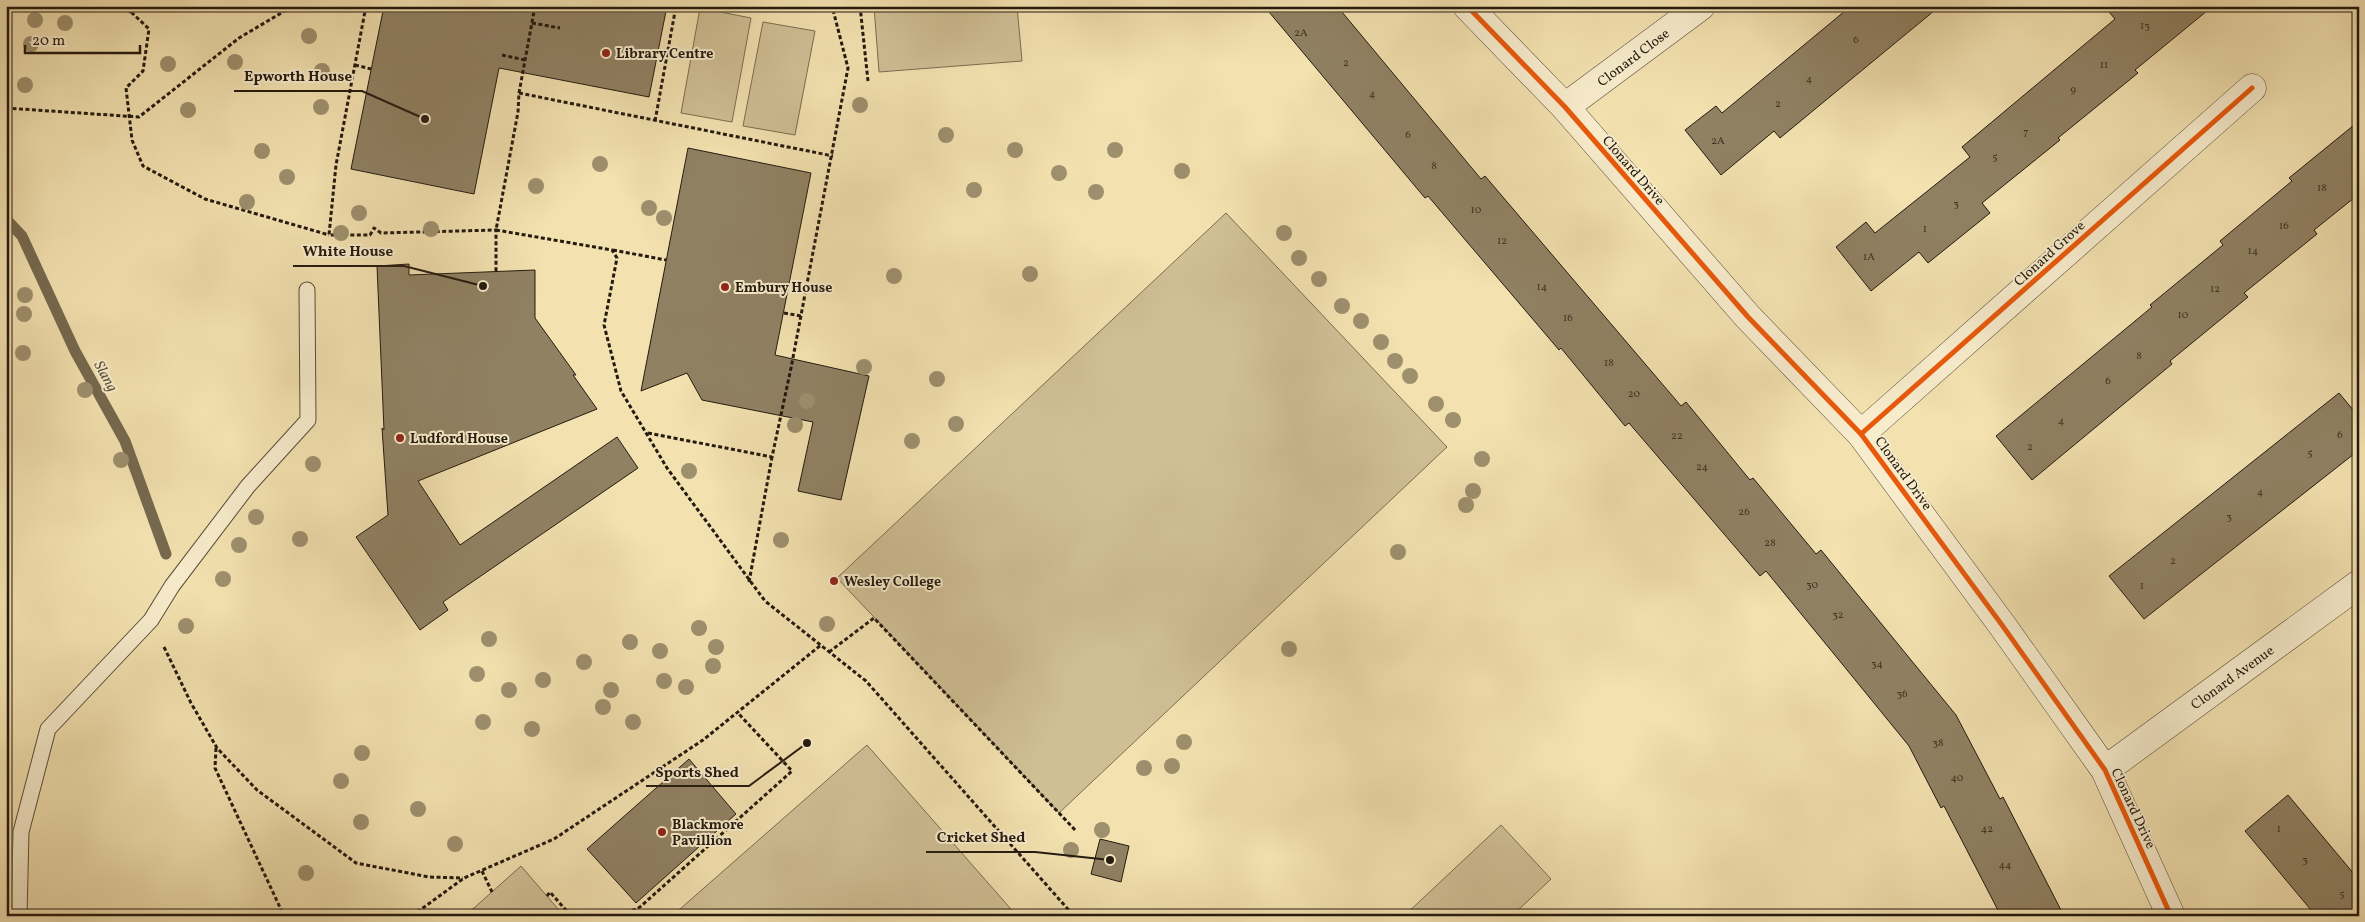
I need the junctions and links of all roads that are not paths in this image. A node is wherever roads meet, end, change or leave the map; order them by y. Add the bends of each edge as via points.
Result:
1 (1467, 6) edge
2 (1701, 6) edge
3 (2252, 88) dead end
4 (1565, 107) junction
5 (307, 290) dead end
6 (1861, 434) junction
7 (2359, 584) edge
8 (2105, 770) junction
9 (20, 916) edge
10 (2171, 916) edge

1 - 4 street, Clonard Drive
2 - 4 street, Clonard Close
3 - 6 street, Clonard Grove
4 - 6 street, Clonard Drive via 1748,317
5 - 9 lane via 308,420 248,486 172,586 151,620 48,729 21,832
6 - 8 street, Clonard Drive
7 - 8 street, Clonard Avenue
8 - 10 street, Clonard Drive

